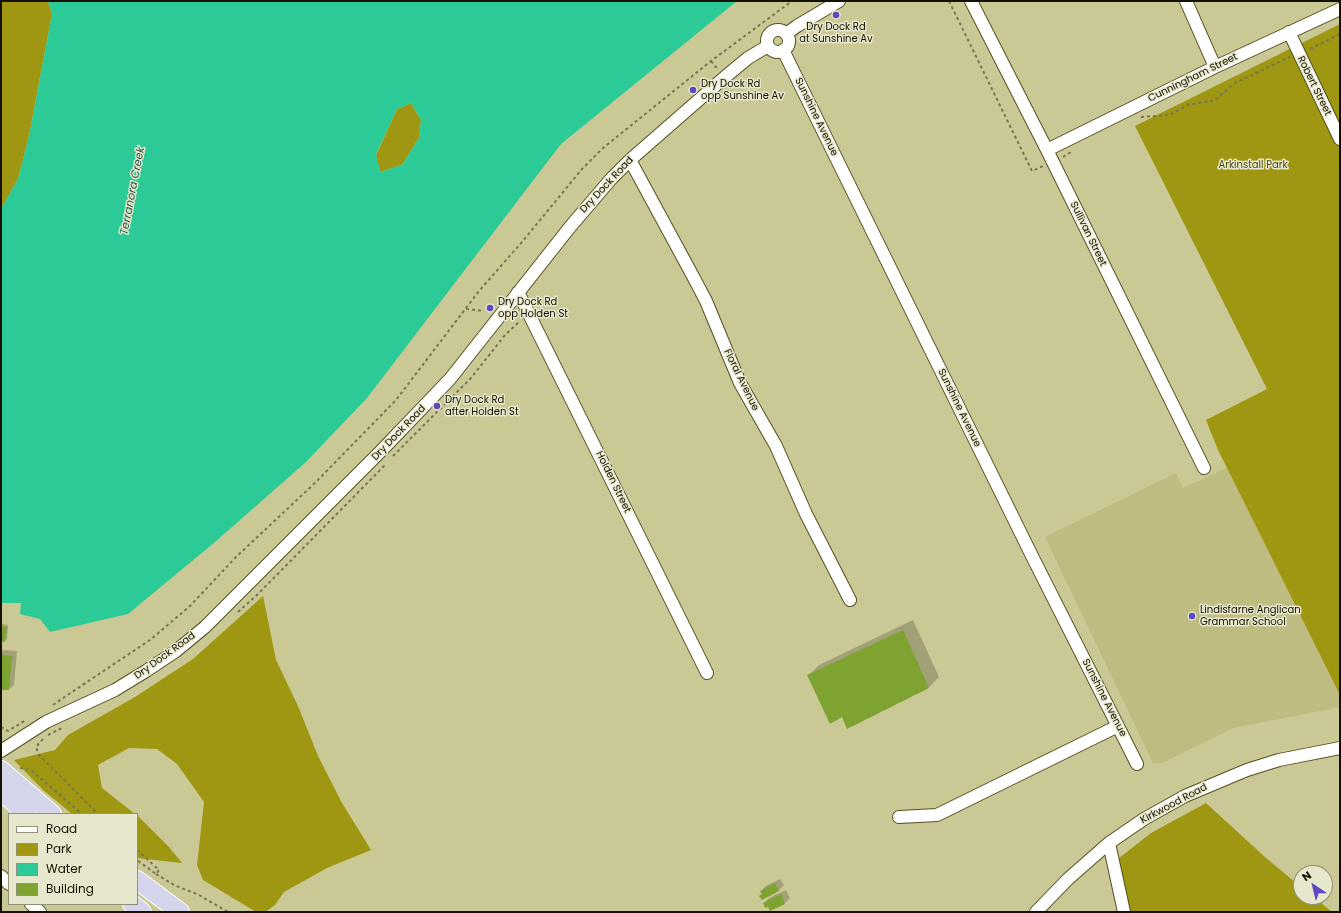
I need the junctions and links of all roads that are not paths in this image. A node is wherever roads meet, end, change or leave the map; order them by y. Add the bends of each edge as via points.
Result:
1 (839, 1) edge
2 (971, 1) edge
3 (1186, 1) edge
4 (1340, 8) edge
5 (1289, 32) junction
6 (786, 34) junction
7 (768, 46) junction
8 (783, 50) junction
9 (1215, 67) junction
10 (1340, 139) edge
11 (1047, 150) junction
12 (630, 160) junction
13 (518, 292) junction
14 (1204, 468) dead end
15 (850, 600) dead end
16 (707, 673) dead end
17 (1118, 726) junction
18 (1340, 748) edge
19 (1, 751) edge
20 (1137, 764) dead end
21 (8, 770) edge
22 (1, 791) edge
23 (24, 804) edge
24 (49, 813) edge
25 (900, 817) dead end
26 (1109, 843) junction
27 (138, 881) edge
28 (32, 905) edge
29 (133, 905) edge
30 (40, 912) edge
31 (142, 912) edge
32 (180, 912) edge
33 (1036, 912) edge
34 (1124, 912) edge

1 - 6 street
2 - 11 street, Sullivan Street
3 - 9 street
4 - 5 street, Cunningham Street
5 - 9 street, Cunningham Street
5 - 10 street, Robert Street
6 - 7 street via 779,30 772,32 768,37
6 - 8 street via 788,43
7 - 8 street via 775,51
7 - 12 street, Dry Dock Road via 731,72
8 - 17 street, Sunshine Avenue
9 - 11 street, Cunningham Street
11 - 14 street, Sullivan Street
12 - 13 street, Dry Dock Road via 600,190
12 - 15 street, Floral Avenue via 696,280 738,379 776,446 806,514
13 - 16 street, Holden Street
13 - 19 street, Dry Dock Road via 450,379 205,627 176,651 115,690 46,722
17 - 20 street, Sunshine Avenue
17 - 25 street via 937,815
18 - 26 street, Kirkwood Road via 1279,760 1214,783 1150,815
21 - 23 highway
22 - 23 highway
23 - 24 highway
26 - 33 street, Kirkwood Road via 1068,879
26 - 34 street
27 - 32 highway
28 - 30 street
29 - 31 highway

